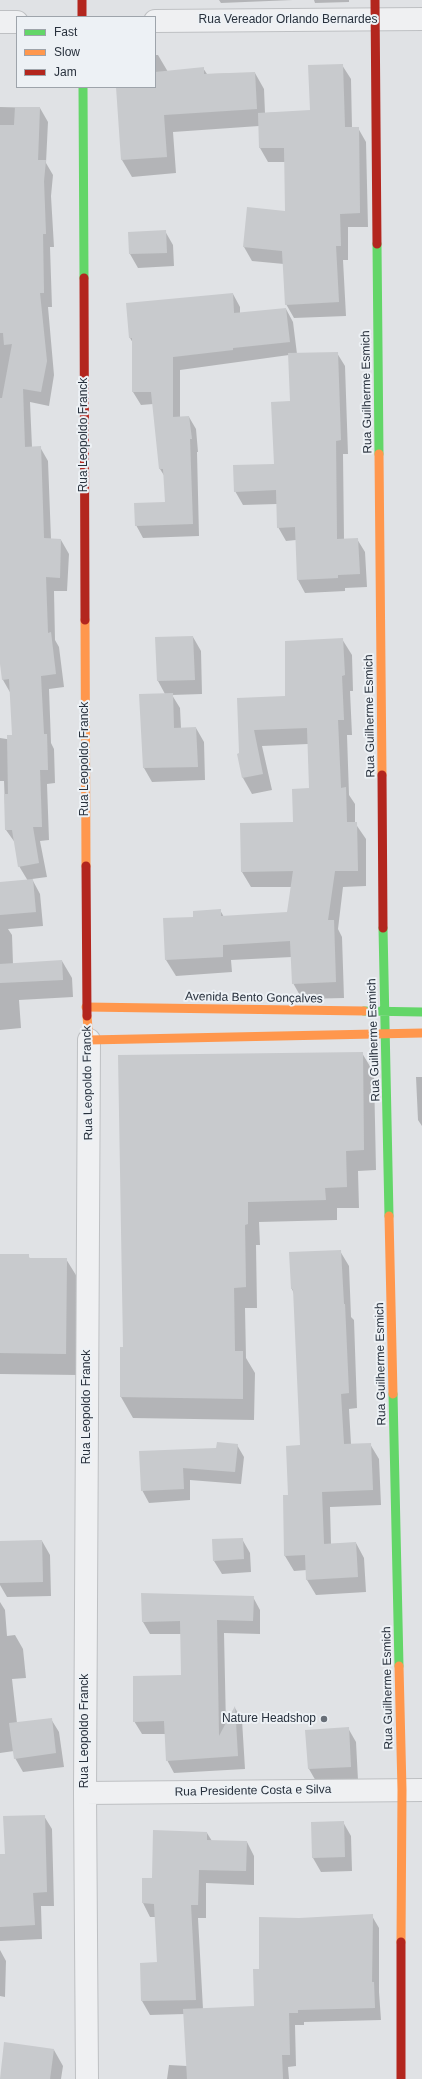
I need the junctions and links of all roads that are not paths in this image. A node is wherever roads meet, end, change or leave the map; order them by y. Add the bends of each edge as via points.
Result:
1 (82, 0) edge
2 (375, 10) edge
3 (82, 16) edge
4 (422, 19) edge
5 (156, 21) edge
6 (0, 22) edge
7 (16, 22) edge
8 (83, 88) edge
9 (86, 1007) junction
10 (384, 1012) junction
11 (422, 1012) edge
12 (386, 1034) junction
13 (422, 1034) edge
14 (89, 1040) junction
15 (412, 1790) edge
16 (85, 1793) junction
17 (87, 2079) edge
18 (401, 2079) edge

1 - 3 street
2 - 4 street, Rua Vereador Orlando Bernardes
2 - 5 street, Rua Vereador Orlando Bernardes
2 - 10 street, Rua Guilherme Esmich
6 - 7 street
8 - 9 street, Rua Leopoldo Franck
9 - 10 street, Avenida Bento Gonçalves
9 - 14 street, Rua Leopoldo Franck
10 - 11 street, Avenida Bento Gonçalves
10 - 12 street, Rua Guilherme Esmich
12 - 13 street
12 - 14 street
12 - 15 street, Rua Guilherme Esmich
14 - 16 street, Rua Leopoldo Franck
15 - 16 street, Rua Presidente Costa e Silva
15 - 18 street, Rua Guilherme Esmich
16 - 17 street, Rua Leopoldo Franck

